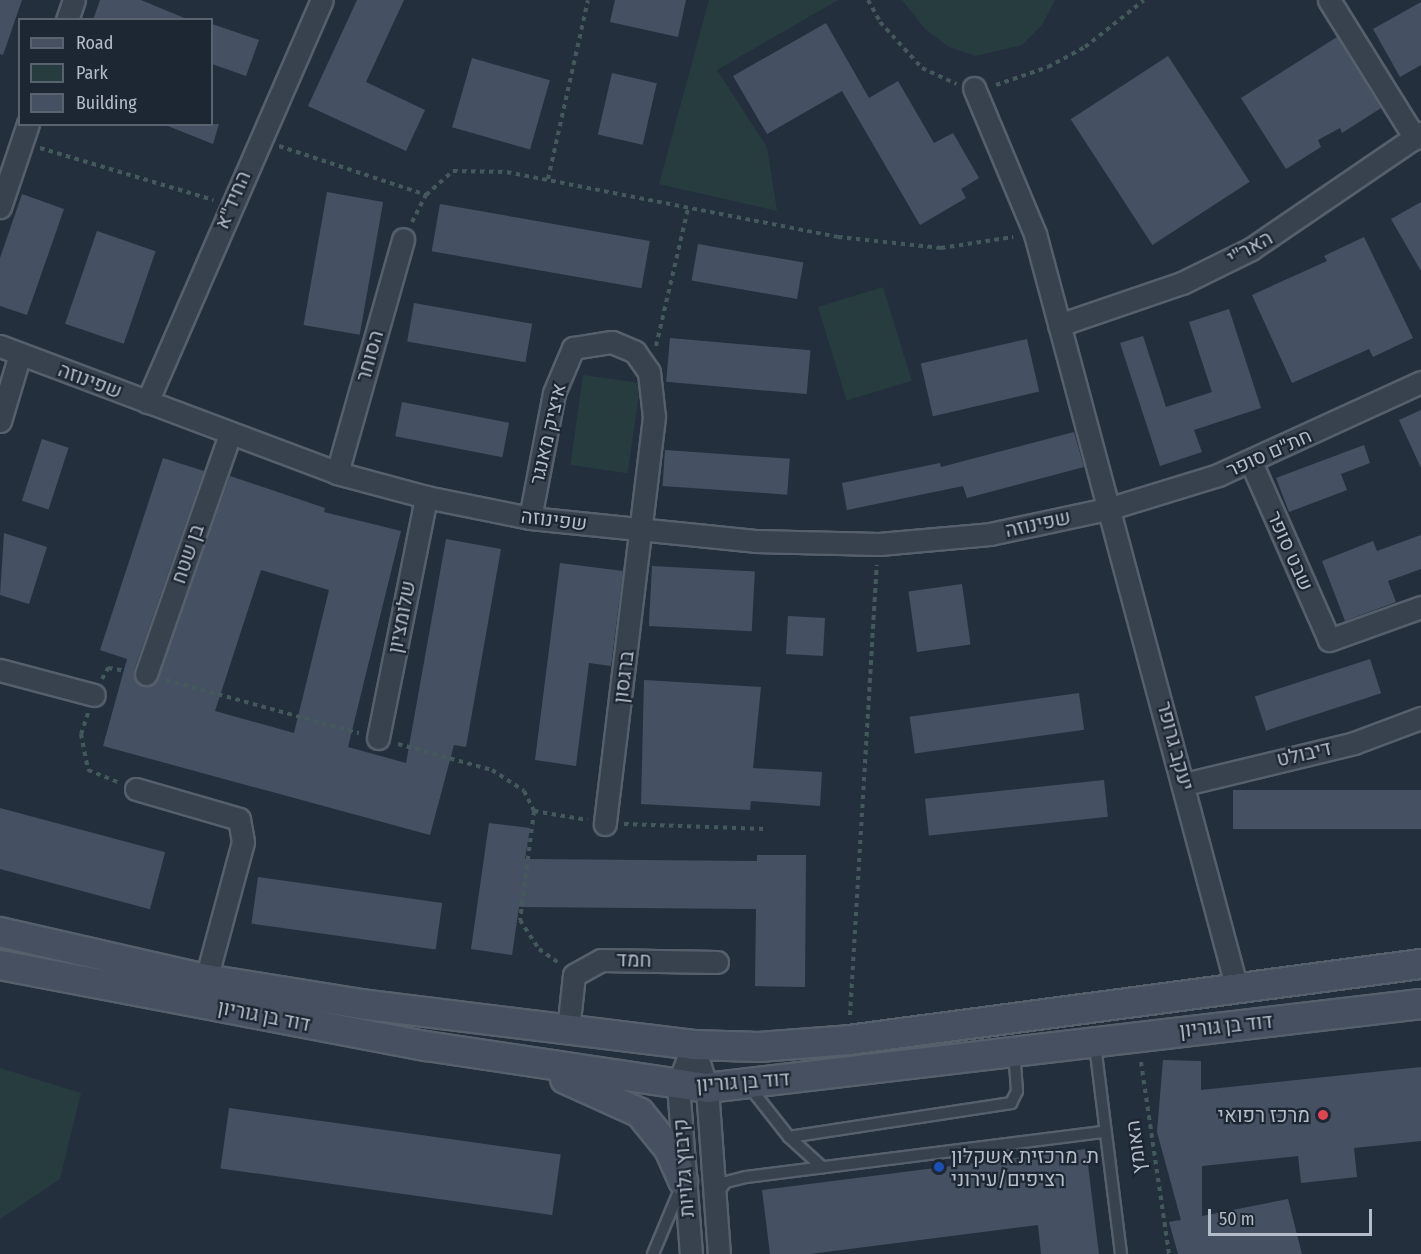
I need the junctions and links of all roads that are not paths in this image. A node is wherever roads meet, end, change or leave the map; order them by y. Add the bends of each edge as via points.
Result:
1 (75, 0) edge
2 (322, 0) edge
3 (1329, 0) edge
4 (68, 18) edge
5 (974, 88) road end
6 (25, 134) edge
7 (1418, 136) edge
8 (0, 207) edge
9 (403, 239) road end
10 (1059, 325) junction
11 (0, 346) edge
12 (20, 354) junction
13 (1421, 382) edge
14 (147, 402) junction
15 (0, 421) edge
16 (230, 435) junction
17 (1251, 462) junction
18 (337, 473) junction
19 (426, 497) junction
20 (1111, 508) junction
21 (530, 518) junction
22 (643, 531) junction
23 (1421, 607) edge
24 (0, 670) edge
25 (146, 674) dead end
26 (94, 695) dead end
27 (1421, 718) edge
28 (378, 738) dead end
29 (1185, 784) junction
30 (136, 789) dead end
31 (605, 824) dead end
32 (0, 933) edge
33 (717, 962) dead end
34 (1421, 964) edge
35 (0, 965) edge
36 (206, 979) junction
37 (1236, 985) junction
38 (1421, 1004) edge
39 (568, 1030) junction
40 (1094, 1041) junction
41 (693, 1045) junction
42 (1014, 1051) junction
43 (518, 1060) junction
44 (678, 1085) junction
45 (748, 1085) junction
46 (707, 1088) junction
47 (1104, 1132) junction
48 (789, 1137) junction
49 (822, 1167) junction
50 (683, 1181) junction
51 (713, 1197) junction
52 (653, 1254) edge
53 (691, 1254) edge
54 (719, 1254) edge
55 (1121, 1254) edge

1 - 4 street
2 - 14 street, החיד"א
3 - 7 street
5 - 10 street, יעקב גרופר via 1035,234
6 - 8 street
7 - 10 street, האר"י via 1251,249 1182,283
9 - 18 street, הסוחר
10 - 20 street, יעקב גרופר
11 - 12 street, שפינוזה
12 - 14 street, שפינוזה
12 - 15 street
13 - 17 street, חת"ם סופר
14 - 16 street, שפינוזה
16 - 18 street, שפינוזה
16 - 25 street, בן שטח
17 - 20 street, חת"ם סופר
17 - 23 street, שבט סופר via 1329,640
18 - 19 street, שפינוזה
19 - 21 street, שפינוזה
19 - 28 street, שלומציון
20 - 22 street, שפינוזה via 990,534 879,544 755,541
20 - 29 street, יעקב גרופר
21 - 22 street, שפינוזה
21 - 22 street, איציק מאנגר via 554,393 573,348 612,342 635,351 649,372 654,417
22 - 31 street, ברגסון
24 - 26 street
27 - 29 street, דיבולט via 1354,743
29 - 37 street, יעקב גרופר
30 - 36 street via 239,819 243,842
32 - 36 main road, דוד בן גוריון
33 - 39 street, חמד via 602,960 574,975
34 - 37 main road, דוד בן גוריון
35 - 43 main road, דוד בן גוריון
36 - 39 main road, דוד בן גוריון
37 - 41 main road, דוד בן גוריון via 849,1040
38 - 40 main road, דוד בן גוריון
39 - 41 main road, דוד בן גוריון
40 - 42 main road, דוד בן גוריון
40 - 47 lane
41 - 44 street, קיבוץ גלויות
41 - 46 street, קיבוץ גלויות
42 - 45 main road, דוד בן גוריון
42 - 48 lane via 1017,1090 1011,1103
43 - 44 main road, דוד בן גוריון
43 - 50 main road via 640,1113 669,1149
44 - 46 main road, דוד בן גוריון
44 - 50 street, קיבוץ גלויות
45 - 46 main road, דוד בן גוריון
45 - 48 lane
46 - 51 street, קיבוץ גלויות
47 - 49 lane
47 - 55 lane
48 - 49 lane
49 - 51 lane via 726,1182
50 - 52 lane
50 - 53 street, קיבוץ גלויות
51 - 54 street, קיבוץ גלויות

